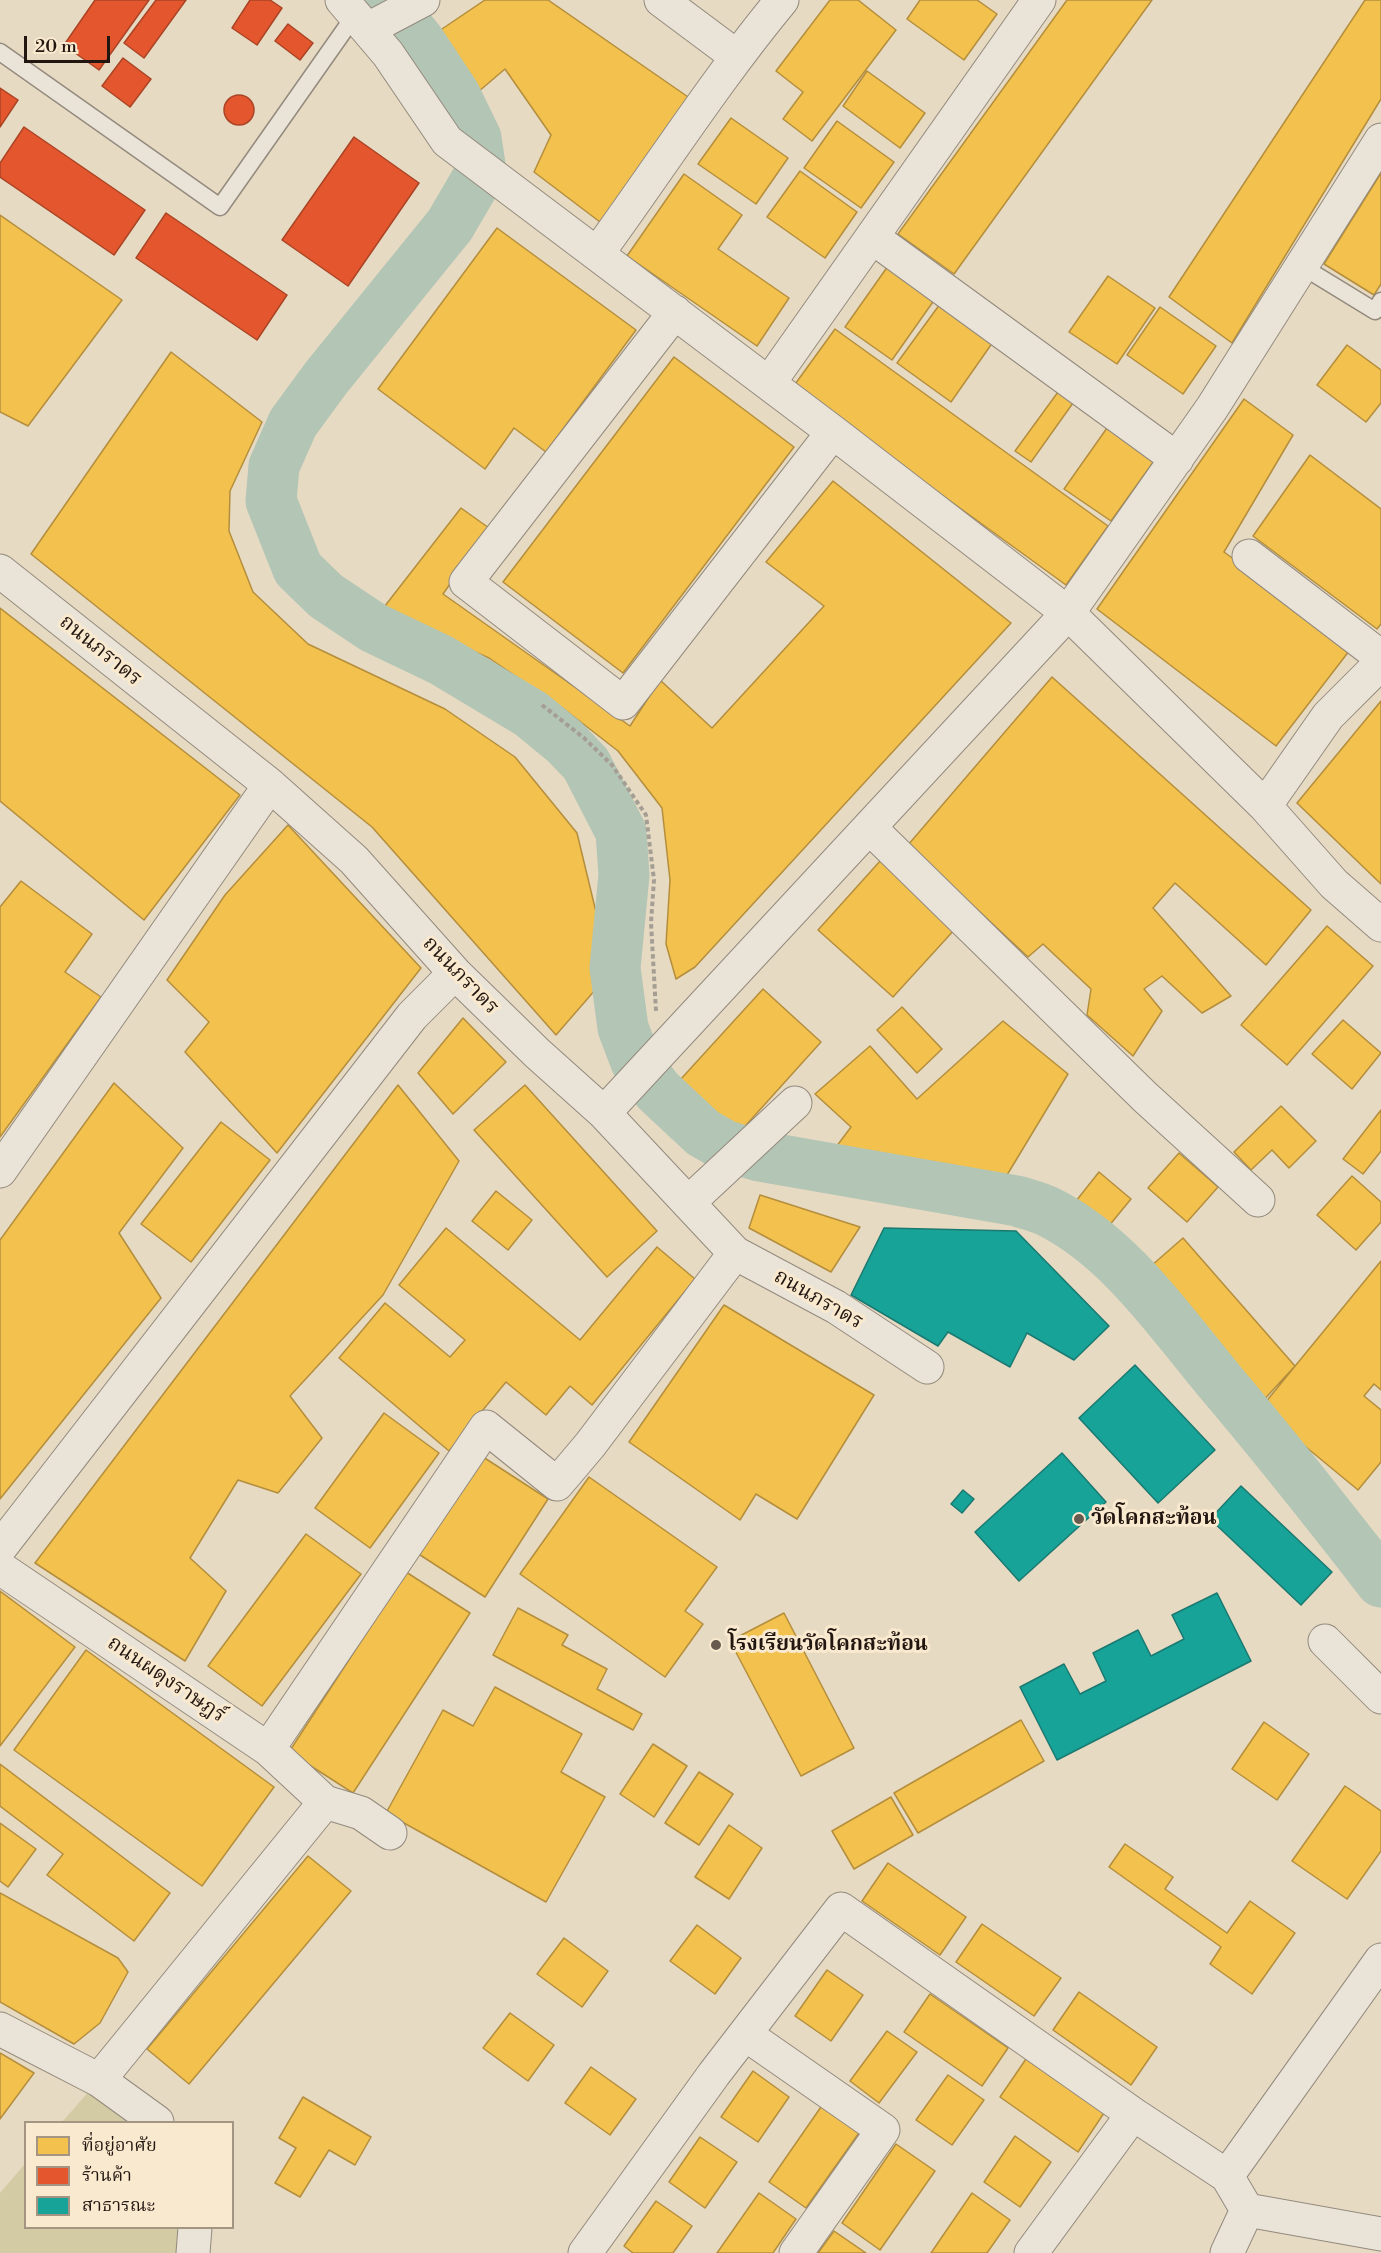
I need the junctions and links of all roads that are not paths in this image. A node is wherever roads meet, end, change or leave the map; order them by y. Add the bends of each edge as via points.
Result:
1 (661, 0) edge
2 (782, 0) edge
3 (1039, 0) edge
4 (410, 7) edge
5 (355, 15) edge
6 (0, 52) edge
7 (736, 56) junction
8 (1381, 140) edge
9 (872, 237) junction
10 (597, 254) junction
11 (1303, 267) junction
12 (1379, 309) edge
13 (675, 312) junction
14 (769, 383) junction
15 (833, 432) junction
16 (1177, 459) junction
17 (1249, 556) dead end
18 (0, 571) edge
19 (1068, 613) junction
20 (1381, 657) edge
21 (1381, 663) edge
22 (270, 785) junction
23 (1265, 806) junction
24 (870, 828) junction
25 (1381, 925) edge
26 (455, 973) junction
27 (614, 1102) junction
28 (795, 1103) dead end
29 (0, 1171) edge
30 (1258, 1200) dead end
31 (689, 1202) junction
32 (735, 1253) junction
33 (927, 1367) dead end
34 (0, 1548) edge
35 (0, 1568) edge
36 (1325, 1641) dead end
37 (1380, 1694) edge
38 (268, 1749) junction
39 (325, 1802) junction
40 (390, 1833) dead end
41 (1381, 1960) edge
42 (0, 2029) edge
43 (745, 2034) junction
44 (99, 2080) junction
45 (1133, 2114) junction
46 (157, 2121) edge
47 (1227, 2176) junction
48 (1247, 2210) junction
49 (195, 2229) edge
50 (1381, 2234) edge
51 (193, 2253) edge
52 (585, 2253) edge
53 (795, 2253) edge
54 (1031, 2253) edge
55 (1227, 2253) edge

1 - 7 street
2 - 7 street
3 - 9 street
4 - 5 street
5 - 6 lane via 220,207
5 - 10 street via 388,54 447,141
7 - 10 street
8 - 11 street
9 - 14 street
9 - 16 street
10 - 13 street
11 - 12 lane
11 - 16 street
13 - 14 street
13 - 15 street via 466,582 623,703
14 - 15 street
15 - 19 street
16 - 19 street
17 - 20 street
18 - 22 street, ถนนภราดร
19 - 23 street
19 - 24 street
21 - 23 street via 1328,716
22 - 26 street, ถนนภราดร via 354,860
22 - 29 street
23 - 25 street via 1334,884
24 - 27 street
24 - 30 street via 1145,1097
26 - 27 street, ถนนภราดร via 537,1053
26 - 34 street via 412,1016
27 - 31 street, ถนนภราดร
28 - 31 street
31 - 32 street, ถนนภราดร
32 - 33 street, ถนนภราดร via 836,1307
32 - 38 street via 557,1484 486,1427
35 - 38 street, ถนนผดุงราษฎร์
36 - 37 street
38 - 39 street, ถนนผดุงราษฎร์
39 - 40 street via 361,1813
39 - 44 street
41 - 47 street
42 - 44 street
43 - 45 street via 841,1909
43 - 52 street
43 - 53 street via 883,2130
44 - 46 street
45 - 47 street
45 - 54 street
47 - 48 street
48 - 50 street
48 - 55 street
49 - 51 street

